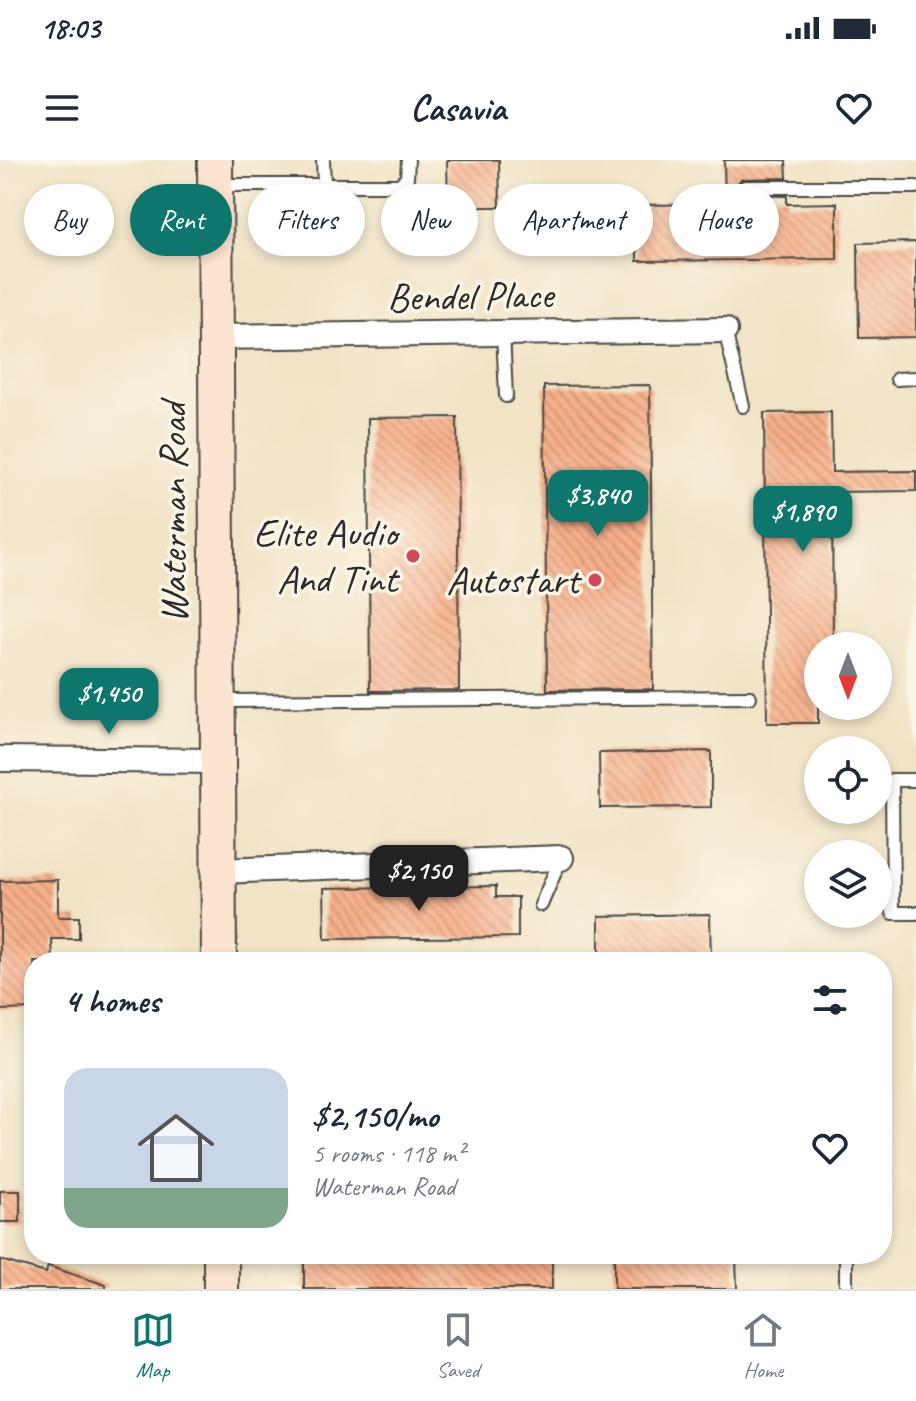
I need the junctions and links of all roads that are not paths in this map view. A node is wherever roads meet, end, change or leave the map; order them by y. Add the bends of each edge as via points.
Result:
1 (323, 160) edge
2 (408, 160) edge
3 (215, 172) edge
4 (316, 184) edge
5 (324, 184) edge
6 (365, 185) edge
7 (779, 187) edge
8 (916, 187) edge
9 (725, 330) joint
10 (503, 333) junction
11 (216, 337) junction
12 (916, 378) edge
13 (897, 379) dead end
14 (506, 396) dead end
15 (743, 406) dead end
16 (750, 697) dead end
17 (218, 701) junction
18 (0, 759) edge
19 (218, 761) junction
20 (916, 780) edge
21 (561, 858) joint
22 (219, 871) junction
23 (541, 905) dead end
24 (916, 913) edge
25 (219, 952) edge
26 (221, 1264) edge
27 (846, 1264) edge
28 (221, 1289) edge
29 (846, 1289) edge

1 - 5 lane
2 - 6 lane via 407,178 399,185
3 - 4 lane
3 - 11 main road, Waterman Road
7 - 8 lane
9 - 10 street, Bendel Place
9 - 15 lane
10 - 11 street, Bendel Place
10 - 14 lane
11 - 17 main road, Waterman Road
12 - 13 lane
16 - 17 lane
17 - 19 main road, Waterman Road
18 - 19 street
19 - 22 main road, Waterman Road
20 - 24 lane via 892,780 893,913
21 - 22 street via 308,876
21 - 23 lane
22 - 25 main road, Waterman Road
26 - 28 main road
27 - 29 lane

